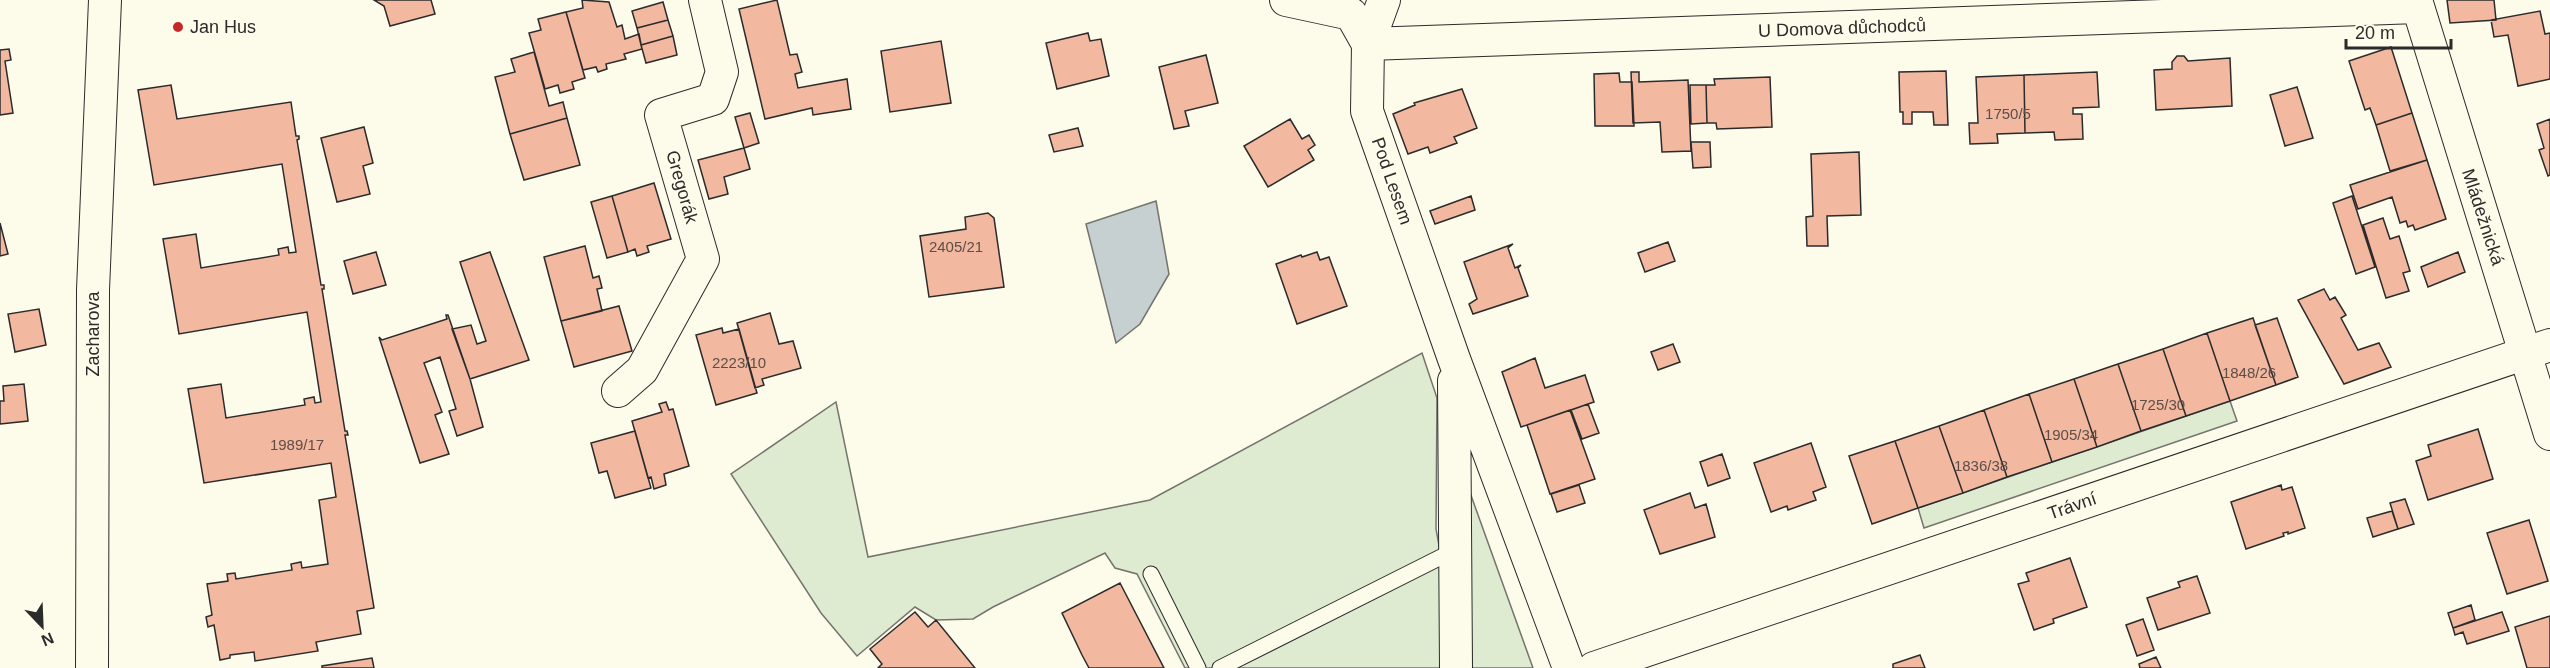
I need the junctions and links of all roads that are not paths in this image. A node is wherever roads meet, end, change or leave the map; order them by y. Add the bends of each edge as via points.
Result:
1 (105, 0) edge
2 (705, 0) edge
3 (1286, 0) edge
4 (1384, 0) edge
5 (2416, 4) edge
6 (1368, 44) junction
7 (2538, 349) edge
8 (1454, 359) junction
9 (618, 391) dead end
10 (2550, 434) edge
11 (1455, 550) junction
12 (1151, 574) dead end
13 (92, 668) edge
14 (1198, 668) edge
15 (1220, 668) edge
16 (1456, 668) edge
17 (1569, 668) edge
18 (1594, 668) edge

1 - 13 street, Zacharova via 93,290
2 - 9 street, Gregorák via 722,72 714,99 661,115 703,259 642,369
3 - 6 street via 1351,14
4 - 6 street, Pod Lesem
5 - 6 street, U Domova důchodců
5 - 7 street, Mládežnická
6 - 8 street, Pod Lesem via 1367,111
7 - 10 street, Mládežnická
7 - 18 street, Trávní
8 - 11 street, Pod Lesem
8 - 17 street, Pod Lesem
11 - 15 lane
11 - 16 street, Pod Lesem
12 - 14 lane

